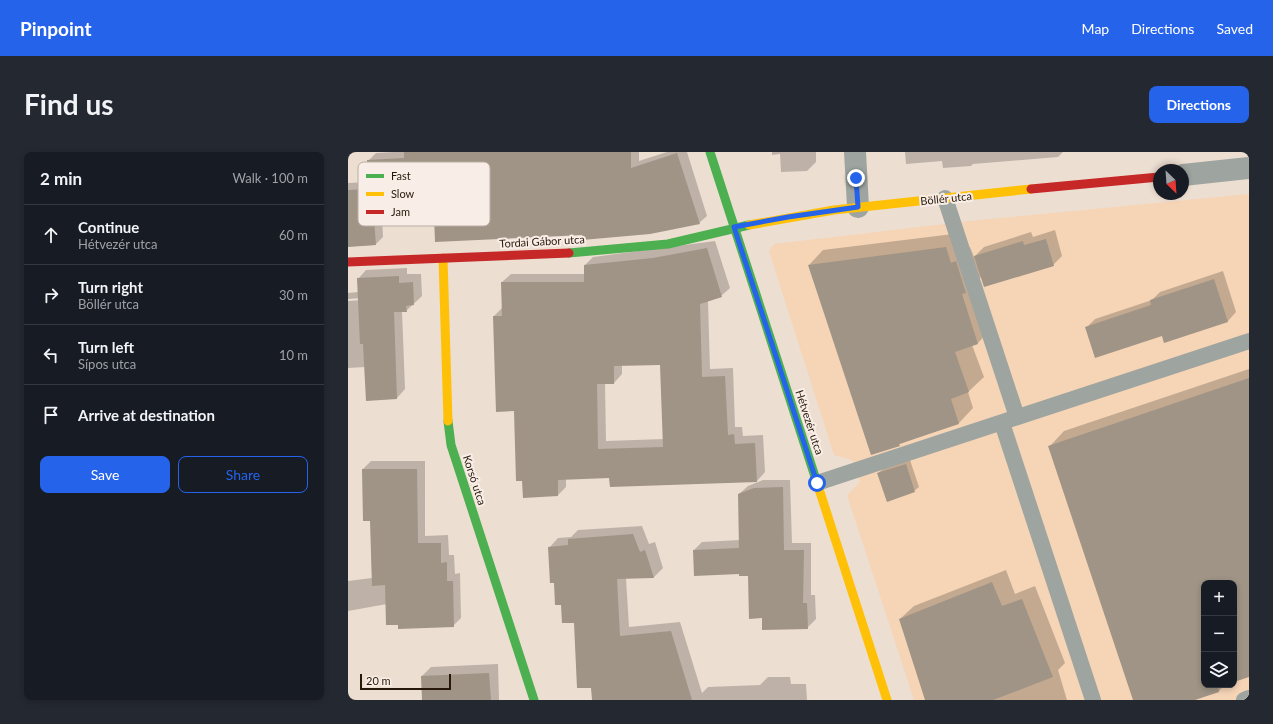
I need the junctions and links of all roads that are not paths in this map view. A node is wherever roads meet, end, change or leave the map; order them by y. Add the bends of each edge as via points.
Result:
1 (710, 152) edge
2 (855, 152) edge
3 (1249, 168) edge
4 (1189, 174) edge
5 (1153, 178) edge
6 (945, 198) junction
7 (858, 207) junction
8 (734, 227) junction
9 (442, 258) junction
10 (348, 262) edge
11 (1249, 340) edge
12 (1017, 417) junction
13 (1002, 423) junction
14 (817, 483) junction
15 (1249, 698) edge
16 (534, 700) edge
17 (887, 700) edge
18 (1093, 700) edge
19 (1244, 700) edge

1 - 8 street, Hétvezér utca
2 - 7 street
3 - 4 street
5 - 6 street, Böllér utca
6 - 7 street, Böllér utca
6 - 12 lane
7 - 8 street, Böllér utca
8 - 9 street, Tordai Gábor utca via 678,242 647,246 580,252
8 - 14 street, Hétvezér utca
9 - 10 street, Tordai Gábor utca
9 - 16 street, Korsó utca via 447,411 451,445
11 - 12 lane
12 - 13 lane
13 - 14 lane
13 - 18 lane
14 - 17 street, Hétvezér utca
15 - 19 lane

